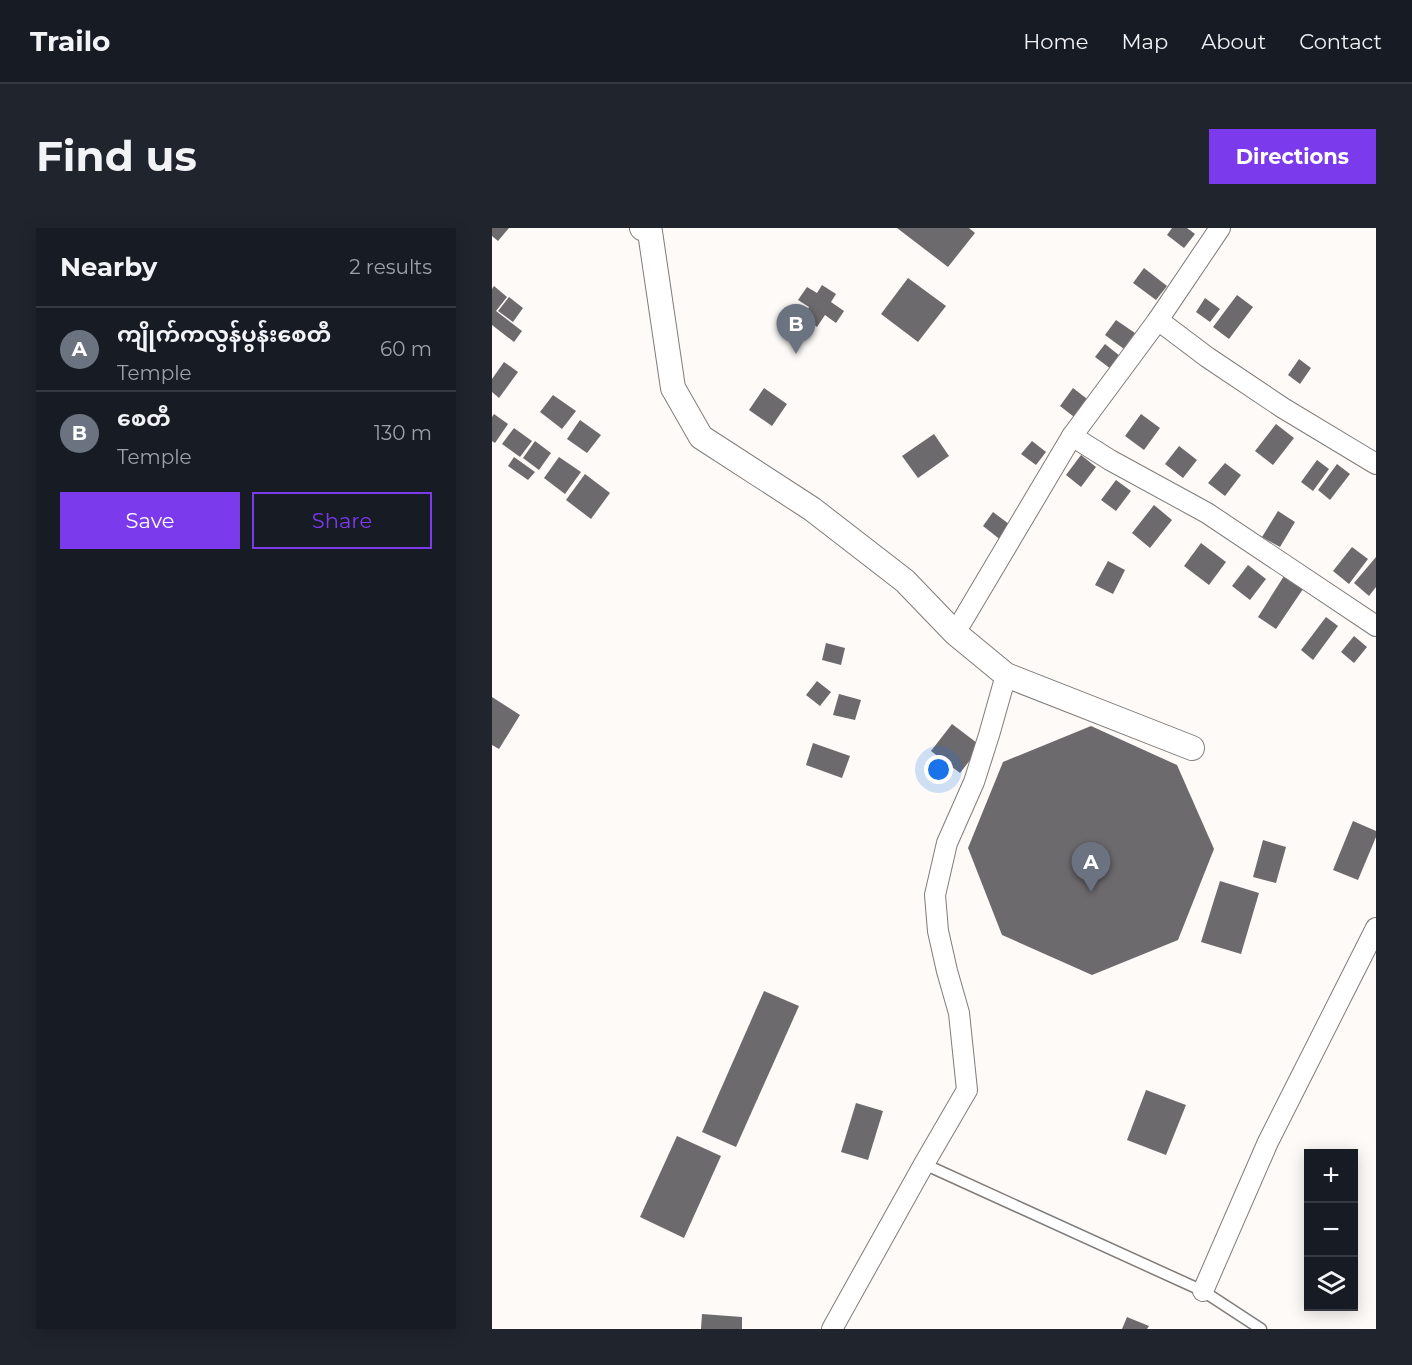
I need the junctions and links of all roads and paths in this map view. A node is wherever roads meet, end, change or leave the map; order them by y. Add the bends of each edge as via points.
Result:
1 (642, 228) edge
2 (1220, 228) edge
3 (1158, 320) junction
4 (1072, 436) junction
5 (1376, 464) edge
6 (1376, 626) edge
7 (956, 633) junction
8 (1006, 675) junction
9 (1192, 748) dead end
10 (1376, 928) edge
11 (924, 1164) junction
12 (1203, 1291) junction
13 (832, 1329) edge
14 (1262, 1329) edge

1 - 7 street via 650,232 674,388 701,437 812,509 905,581
2 - 3 street
3 - 4 street
3 - 5 street via 1283,408
4 - 6 street via 1208,513
4 - 7 street
7 - 8 street
8 - 9 street
8 - 11 street via 974,782 946,843 935,895 938,932 959,1013 967,1090
10 - 12 street via 1268,1142
11 - 12 lane
11 - 13 street
12 - 14 lane

